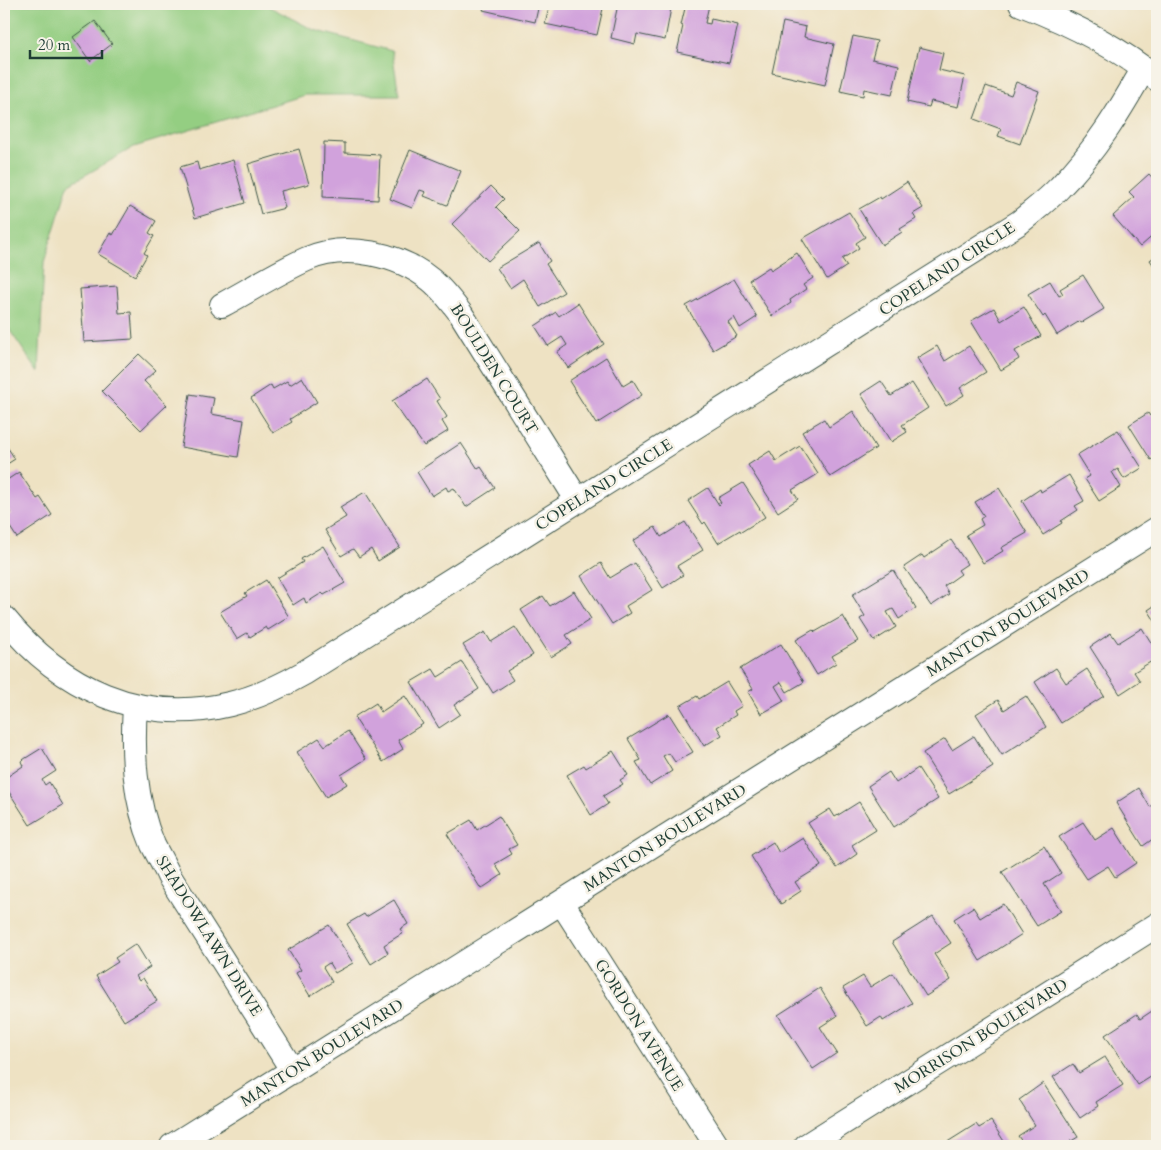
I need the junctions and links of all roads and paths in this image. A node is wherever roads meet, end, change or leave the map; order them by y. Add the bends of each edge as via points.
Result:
1 (1021, 4) edge
2 (1151, 74) edge
3 (222, 305) dead end
4 (578, 501) junction
5 (1157, 530) edge
6 (4, 618) edge
7 (135, 706) junction
8 (562, 903) junction
9 (1157, 925) edge
10 (293, 1071) junction
11 (172, 1146) edge
12 (717, 1146) edge
13 (806, 1146) edge

1 - 2 street via 1080,30
2 - 4 street, COPELAND CIRCLE via 1088,157 1060,188 1020,222
3 - 4 street, BOULDEN COURT via 308,259 326,254 363,253 416,270 431,280 462,314
4 - 7 street, COPELAND CIRCLE via 274,689 231,704 200,709
5 - 8 street, MANTON BOULEVARD
6 - 7 street, COPELAND CIRCLE via 49,665 102,696
7 - 10 street, SHADOWLAWN DRIVE via 135,777 153,844 169,876
8 - 10 street, MANTON BOULEVARD
8 - 12 street, GORDON AVENUE
9 - 13 street, MORRISON BOULEVARD
10 - 11 street, MANTON BOULEVARD

